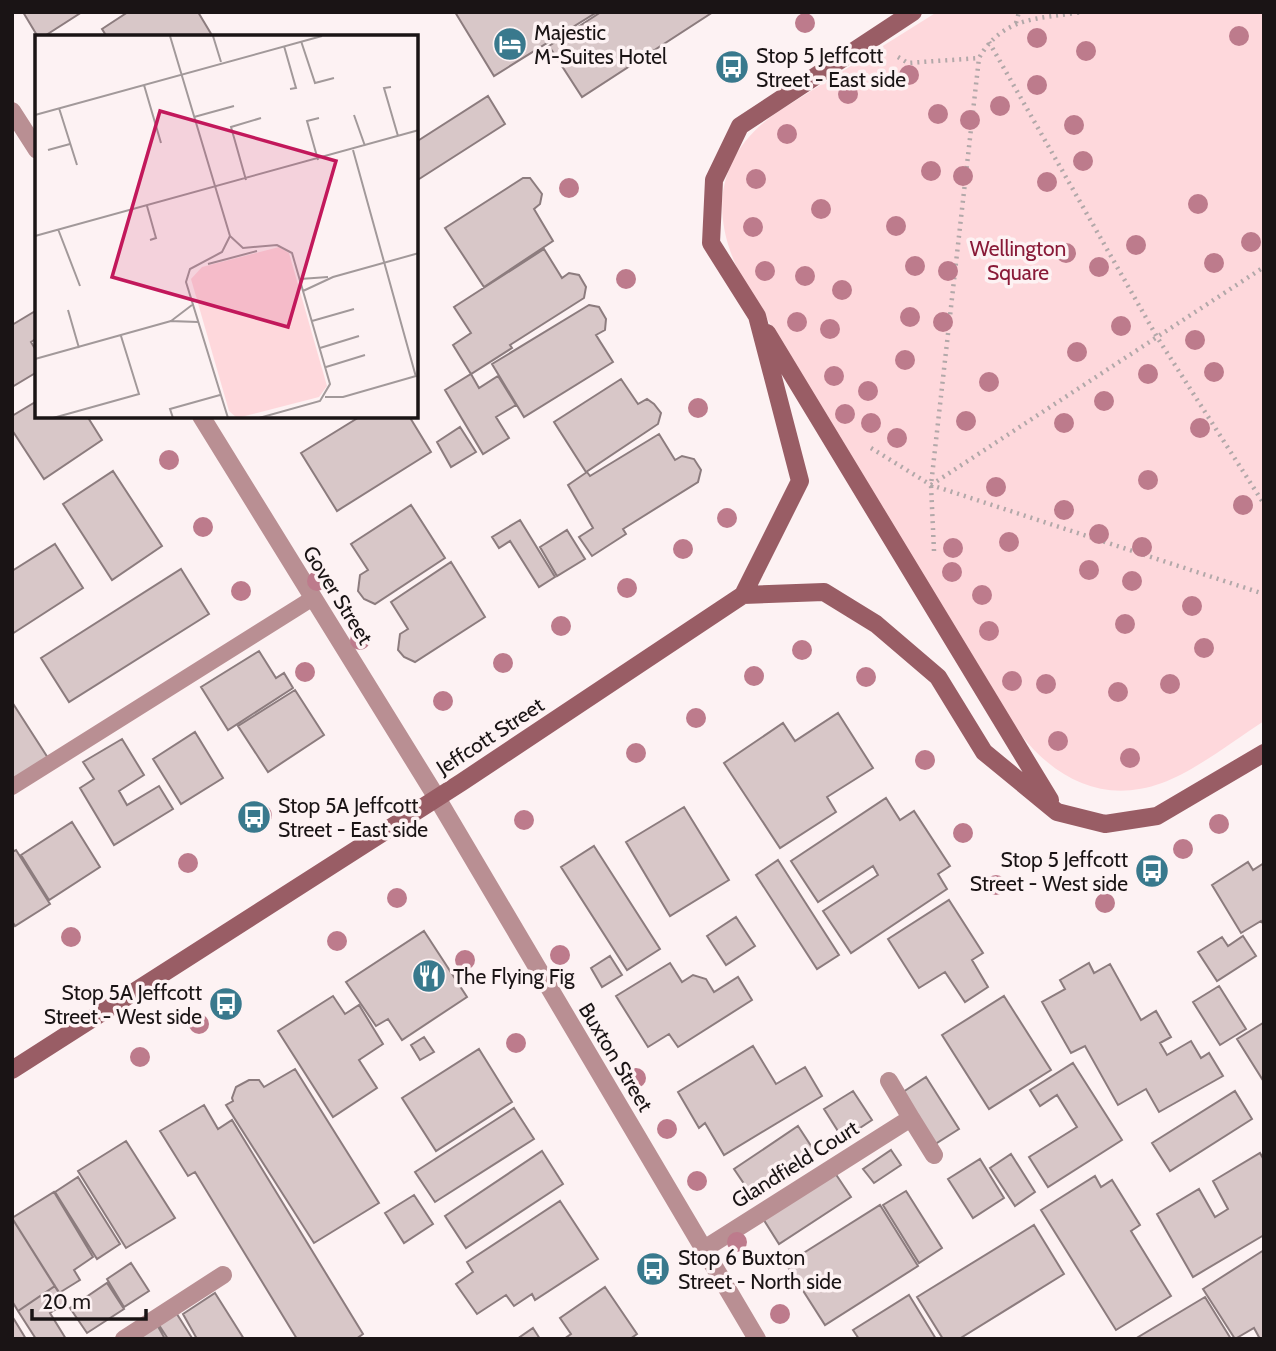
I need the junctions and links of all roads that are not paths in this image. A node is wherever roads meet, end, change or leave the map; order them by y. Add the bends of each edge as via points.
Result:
1 (909, 13) edge
2 (12, 111) edge
3 (18, 131) edge
4 (35, 148) edge
5 (757, 316) junction
6 (202, 418) edge
7 (743, 595) junction
8 (313, 598) junction
9 (1264, 752) edge
10 (12, 788) edge
11 (437, 798) junction
12 (1057, 812) junction
13 (12, 1070) edge
14 (889, 1081) dead end
15 (911, 1118) junction
16 (934, 1155) dead end
17 (704, 1249) junction
18 (223, 1275) dead end
19 (124, 1339) edge
20 (757, 1339) edge

1 - 5 main road via 740,126 714,180 711,243
2 - 3 street
3 - 4 street
5 - 7 main road via 800,481
5 - 12 main road
6 - 8 street, Gover Street
7 - 11 main road, Jeffcott Street
7 - 12 main road via 824,592 876,624 938,677 984,752
8 - 10 lane
8 - 11 street, Gover Street
9 - 12 main road via 1157,816 1105,824
11 - 13 main road, Jeffcott Street
11 - 17 street, Buxton Street
14 - 15 street
15 - 16 street
15 - 17 street, Glandfield Court
17 - 20 street, Buxton Street
18 - 19 street

